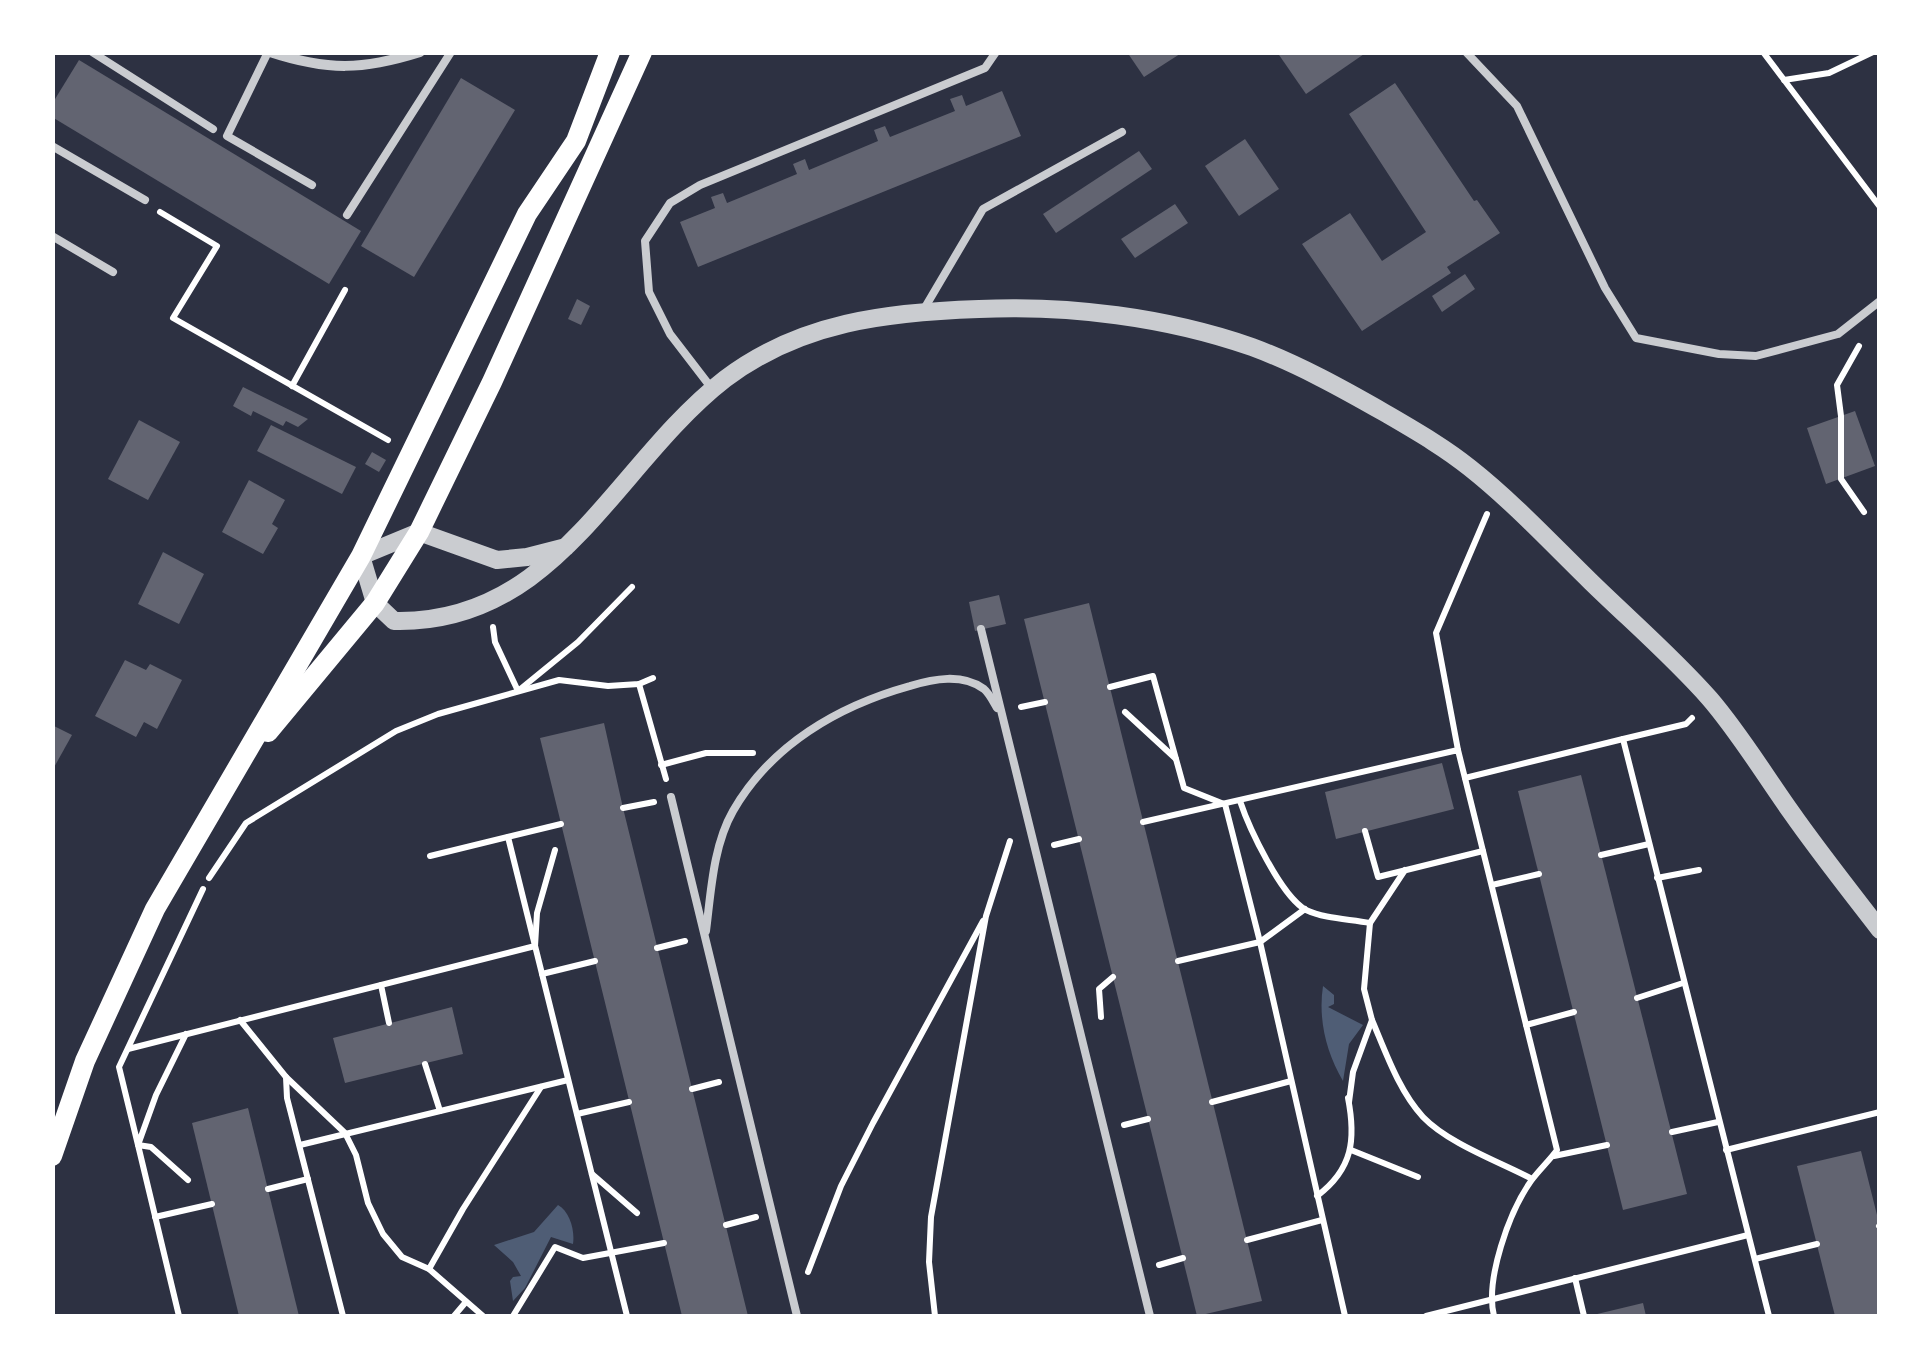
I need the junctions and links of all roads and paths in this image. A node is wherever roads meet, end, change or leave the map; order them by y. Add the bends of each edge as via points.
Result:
1 (92, 52) edge
2 (269, 52) edge
3 (420, 52) edge
4 (451, 52) edge
5 (610, 52) edge
6 (642, 52) edge
7 (996, 52) edge
8 (1466, 52) edge
9 (1763, 52) edge
10 (1873, 52) edge
11 (1784, 80) junction
12 (213, 129) dead end
13 (1122, 132) dead end
14 (52, 146) edge
15 (312, 186) dead end
16 (145, 200) dead end
17 (1880, 207) edge
18 (158, 210) dead end
19 (347, 215) dead end
20 (52, 236) edge
21 (114, 272) dead end
22 (345, 290) dead end
23 (1880, 302) edge
24 (922, 311) junction
25 (1862, 340) dead end
26 (292, 386) junction
27 (713, 390) junction
28 (387, 440) dead end
29 (1499, 495) junction
30 (1864, 512) dead end
31 (420, 532) junction
32 (566, 548) junction
33 (361, 556) junction
34 (632, 587) dead end
35 (375, 603) junction
36 (981, 629) dead end
37 (495, 642) dead end
38 (653, 678) dead end
39 (639, 684) junction
40 (1110, 687) dead end
41 (518, 690) junction
42 (1001, 712) junction
43 (1125, 712) dead end
44 (1686, 724) dead end
45 (1622, 739) junction
46 (1458, 750) junction
47 (778, 755) junction
48 (1176, 759) junction
49 (661, 764) junction
50 (1371, 770) junction
51 (234, 772) junction
52 (1465, 778) junction
53 (1373, 780) dead end
54 (672, 798) joint
55 (1240, 800) junction
56 (1022, 802) junction
57 (1225, 804) junction
58 (1144, 822) dead end
59 (561, 824) dead end
60 (1365, 831) dead end
61 (508, 836) junction
62 (1649, 844) junction
63 (554, 850) dead end
64 (1483, 851) junction
65 (430, 856) dead end
66 (1601, 856) dead end
67 (1404, 870) junction
68 (1699, 870) dead end
69 (1539, 874) dead end
70 (1657, 878) junction
71 (1492, 885) junction
72 (1305, 909) junction
73 (986, 916) junction
74 (1370, 922) junction
75 (1880, 930) edge
76 (705, 935) junction
77 (1260, 942) junction
78 (535, 946) junction
79 (595, 961) dead end
80 (1178, 961) dead end
81 (542, 974) junction
82 (1683, 983) junction
83 (380, 985) junction
84 (1637, 998) dead end
85 (1574, 1012) dead end
86 (240, 1020) junction
87 (1372, 1020) junction
88 (389, 1023) dead end
89 (1526, 1024) junction
90 (186, 1034) junction
91 (127, 1049) junction
92 (424, 1064) dead end
93 (286, 1076) junction
94 (568, 1080) junction
95 (1292, 1081) junction
96 (541, 1086) junction
97 (630, 1102) dead end
98 (1212, 1102) dead end
99 (440, 1111) junction
100 (1880, 1112) edge
101 (577, 1114) junction
102 (1718, 1122) junction
103 (1672, 1132) dead end
104 (345, 1133) junction
105 (1607, 1144) dead end
106 (138, 1145) junction
107 (300, 1146) junction
108 (1352, 1150) junction
109 (1726, 1150) junction
110 (52, 1156) edge
111 (1552, 1157) junction
112 (592, 1173) junction
113 (1418, 1177) dead end
114 (1532, 1178) junction
115 (308, 1179) junction
116 (188, 1180) dead end
117 (268, 1189) dead end
118 (1317, 1196) junction
119 (212, 1204) dead end
120 (637, 1213) dead end
121 (155, 1217) junction
122 (1322, 1220) junction
123 (1748, 1235) junction
124 (1247, 1240) dead end
125 (664, 1243) dead end
126 (1817, 1244) dead end
127 (612, 1254) junction
128 (1754, 1259) junction
129 (430, 1269) junction
130 (1575, 1278) junction
131 (793, 1299) junction
132 (1490, 1299) junction
133 (465, 1303) junction
134 (180, 1316) edge
135 (344, 1316) edge
136 (454, 1316) edge
137 (483, 1316) edge
138 (513, 1316) edge
139 (627, 1316) edge
140 (797, 1316) edge
141 (935, 1316) edge
142 (1150, 1316) edge
143 (1345, 1316) edge
144 (1426, 1316) edge
145 (1494, 1316) edge
146 (1584, 1316) edge
147 (1769, 1316) edge

1 - 12 lane
2 - 3 street via 353,68
2 - 15 lane via 226,136
4 - 19 lane
5 - 33 main road via 576,140 527,214
6 - 31 main road
7 - 27 lane via 985,68 670,202 645,241 649,292 670,334
8 - 23 lane via 1517,106 1636,338 1756,356 1838,334
9 - 11 path
10 - 11 path via 1829,73
11 - 17 path
13 - 24 lane via 982,209
14 - 16 lane
18 - 26 path via 216,246 173,318
20 - 21 lane
22 - 26 path
24 - 27 street via 822,329 761,355
24 - 29 street via 1022,307 1107,315 1254,348 1408,427
25 - 30 path via 1837,385 1841,478
26 - 28 path
27 - 32 street
29 - 46 path via 1436,633
29 - 75 street via 1712,701
31 - 32 street via 497,560
31 - 33 street
31 - 35 main road
32 - 35 street via 489,604 451,618 394,621
33 - 35 street
33 - 51 main road
34 - 41 path
35 - 51 main road
36 - 42 lane
37 - 41 path
38 - 39 path
39 - 41 path via 560,680
39 - 49 path
40 - 48 path via 1153,676
41 - 91 path via 396,731 246,823 205,885
42 - 47 lane via 984,690 936,678 843,709
42 - 56 lane
43 - 48 path
44 - 45 path
45 - 52 path
45 - 62 path
46 - 50 path
46 - 52 path
47 - 49 path via 731,751
47 - 76 lane via 732,812 719,846
48 - 57 path via 1184,788
49 - 54 path
50 - 53 path
50 - 55 path
51 - 110 main road via 125,971
52 - 64 path
54 - 76 lane
55 - 57 path
55 - 72 path via 1286,890
56 - 73 path
56 - 142 lane
57 - 58 path
57 - 77 path
59 - 61 path
60 - 67 path via 1378,876
61 - 65 path
61 - 78 path
62 - 66 path
62 - 70 path
63 - 78 path
64 - 67 path
64 - 71 path
67 - 74 path
68 - 70 path
69 - 71 path
70 - 82 path
71 - 89 path
72 - 74 path
72 - 77 path
73 - 131 path via 841,1186
73 - 141 path via 931,1217
74 - 87 path via 1364,990
76 - 131 lane
77 - 80 path
77 - 95 path
78 - 81 path
78 - 83 path
79 - 81 path
81 - 94 path
82 - 84 path
82 - 102 path
83 - 86 path
83 - 88 path
85 - 89 path
86 - 90 path
86 - 93 path
87 - 108 path via 1352,1072
87 - 114 path via 1424,1118
89 - 111 path via 1557,1150
90 - 91 path
90 - 106 path
91 - 106 path via 119,1067
92 - 99 path
93 - 104 path
93 - 107 path
94 - 96 path
94 - 101 path
95 - 98 path
95 - 118 path
96 - 99 path
96 - 129 path
97 - 101 path
99 - 104 path
100 - 109 path
101 - 112 path
102 - 103 path
102 - 109 path
104 - 107 path
104 - 129 path via 383,1234 402,1257
105 - 111 path
106 - 116 path via 151,1147
106 - 121 path
107 - 115 path
108 - 113 path
108 - 118 path
109 - 123 path
111 - 114 path
112 - 120 path
112 - 127 path
114 - 132 path via 1506,1230
115 - 117 path
115 - 135 path
118 - 122 path
119 - 121 path
121 - 134 path
122 - 124 path
122 - 143 path
123 - 128 path
123 - 130 path
125 - 127 path
126 - 128 path
127 - 138 path via 583,1258 555,1247
127 - 139 path
128 - 147 path
129 - 133 path
130 - 132 path
130 - 146 path
131 - 140 lane
132 - 144 path
132 - 145 path
133 - 136 path
133 - 137 path

